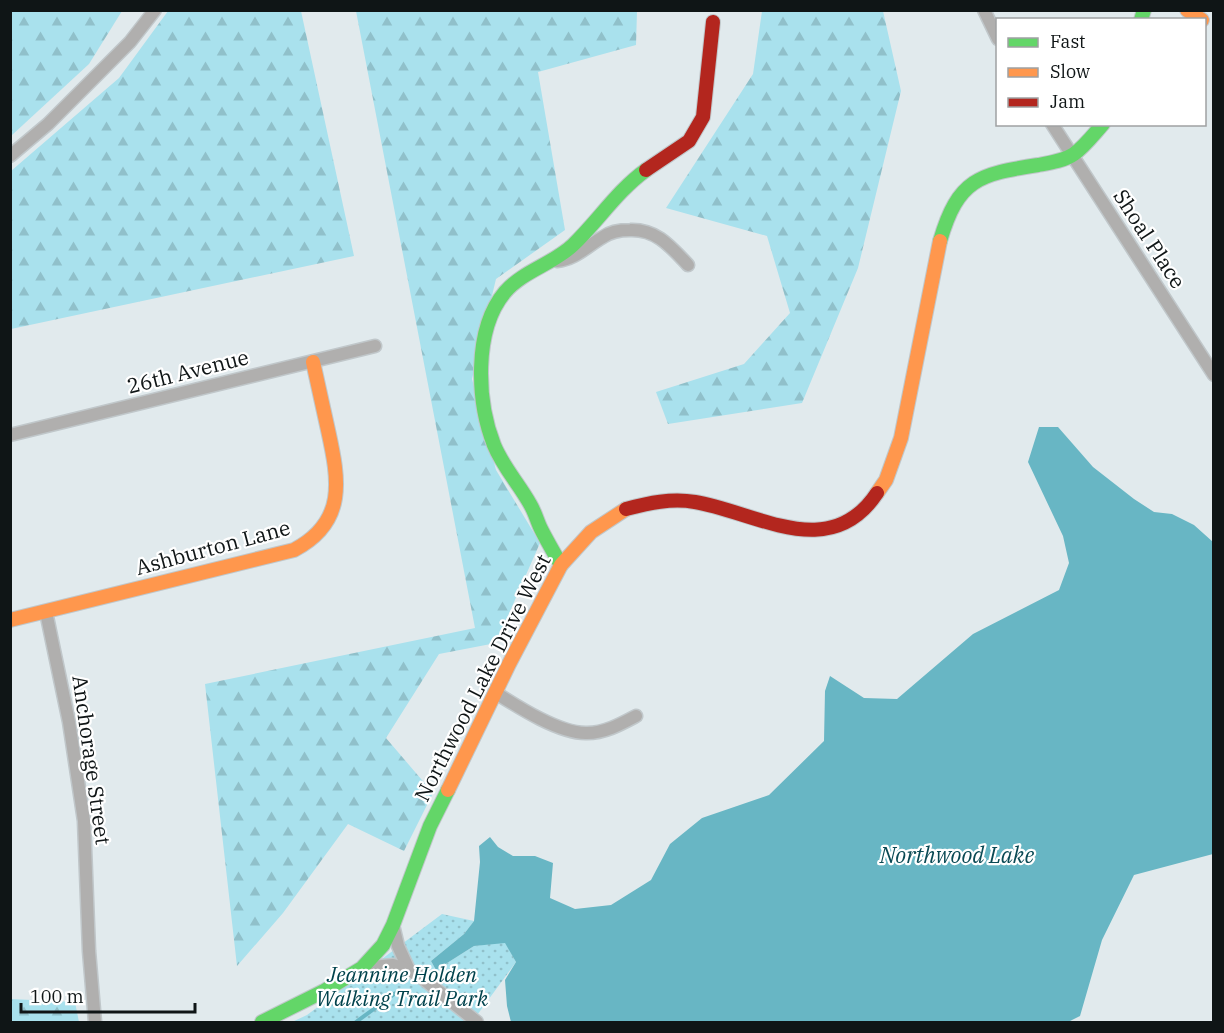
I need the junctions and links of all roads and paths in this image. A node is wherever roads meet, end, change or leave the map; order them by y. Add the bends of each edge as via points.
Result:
1 (155, 10) edge
2 (984, 10) edge
3 (1187, 10) edge
4 (1200, 18) edge
5 (713, 22) dead end
6 (996, 35) edge
7 (1053, 126) edge
8 (1101, 126) edge
9 (1073, 155) junction
10 (10, 156) edge
11 (550, 262) junction
12 (688, 266) dead end
13 (375, 346) dead end
14 (313, 362) junction
15 (1214, 375) edge
16 (10, 435) edge
17 (561, 565) junction
18 (46, 612) junction
19 (10, 620) edge
20 (496, 693) junction
21 (636, 716) dead end
22 (393, 925) junction
23 (383, 945) junction
24 (362, 968) junction
25 (409, 970) junction
26 (95, 1023) edge
27 (262, 1023) edge
28 (477, 1023) edge

1 - 10 street via 130,42
2 - 6 street
3 - 4 street
5 - 11 street via 703,117 689,141 621,191 573,245
7 - 9 street, Shoal Place
8 - 9 street, Northwood Lake Drive West
9 - 15 street, Shoal Place
9 - 17 street, Northwood Lake Drive West via 997,171 971,184 947,218 901,438 886,480 870,504 842,524 806,531 695,502 653,501 625,509 602,524
11 - 12 street via 577,255 605,235 641,230 659,236
11 - 17 street via 503,294 482,348 481,376 483,403 494,445 531,505
13 - 14 street, 26th Avenue
14 - 16 street, 26th Avenue
14 - 18 street, Ashburton Lane via 338,483 327,524 307,544
17 - 20 street, Northwood Lake Drive West
18 - 19 street, Ashburton Lane
18 - 26 street, Anchorage Street via 83,812
20 - 21 street via 547,722 573,731 612,728
20 - 22 street, Northwood Lake Drive West via 430,826
22 - 23 street, Northwood Lake Drive West
22 - 25 street
23 - 24 street, Northwood Lake Drive West
23 - 25 street
24 - 25 street via 393,965
24 - 27 street, Northwood Lake Drive West
25 - 28 street

